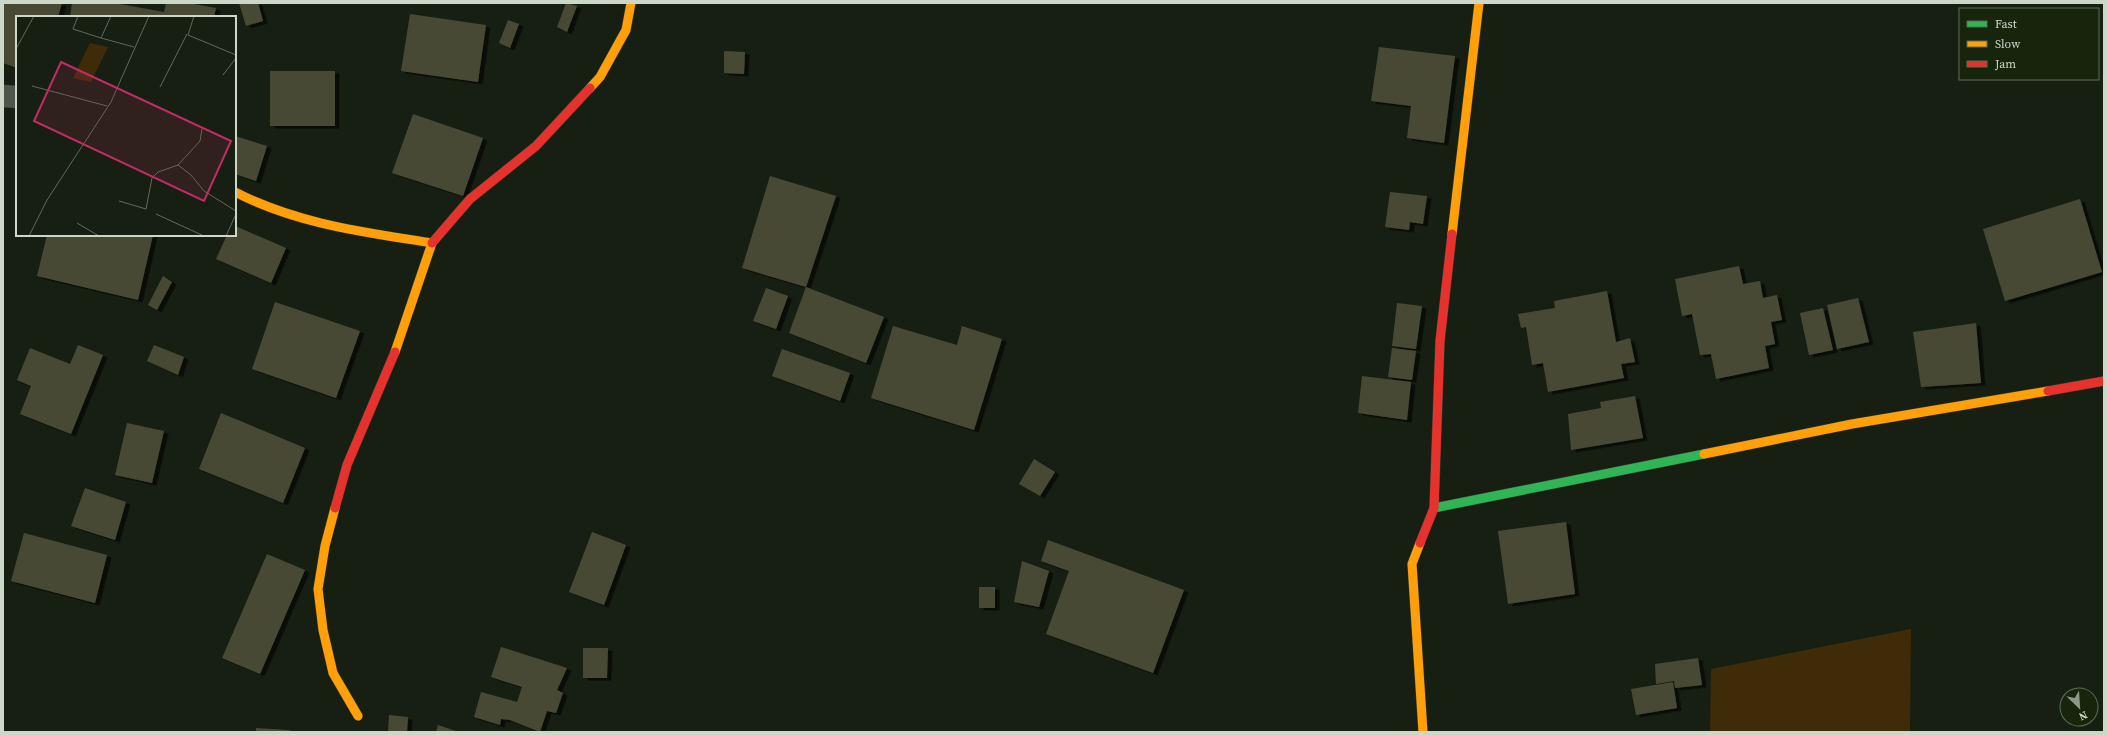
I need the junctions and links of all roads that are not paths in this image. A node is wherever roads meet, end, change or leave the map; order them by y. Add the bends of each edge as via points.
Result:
1 (631, 3) edge
2 (1479, 3) edge
3 (3, 96) edge
4 (16, 97) edge
5 (236, 193) edge
6 (432, 243) junction
7 (2104, 381) edge
8 (1434, 508) junction
9 (358, 716) dead end
10 (1423, 732) edge

1 - 6 street via 626,30 600,77 536,146 470,199
2 - 8 street via 1440,341
3 - 4 street
5 - 6 street via 250,201 318,224
6 - 9 street via 399,342 348,465 325,546 318,589 323,630 333,673
7 - 8 street via 1852,424
8 - 10 street via 1412,564

